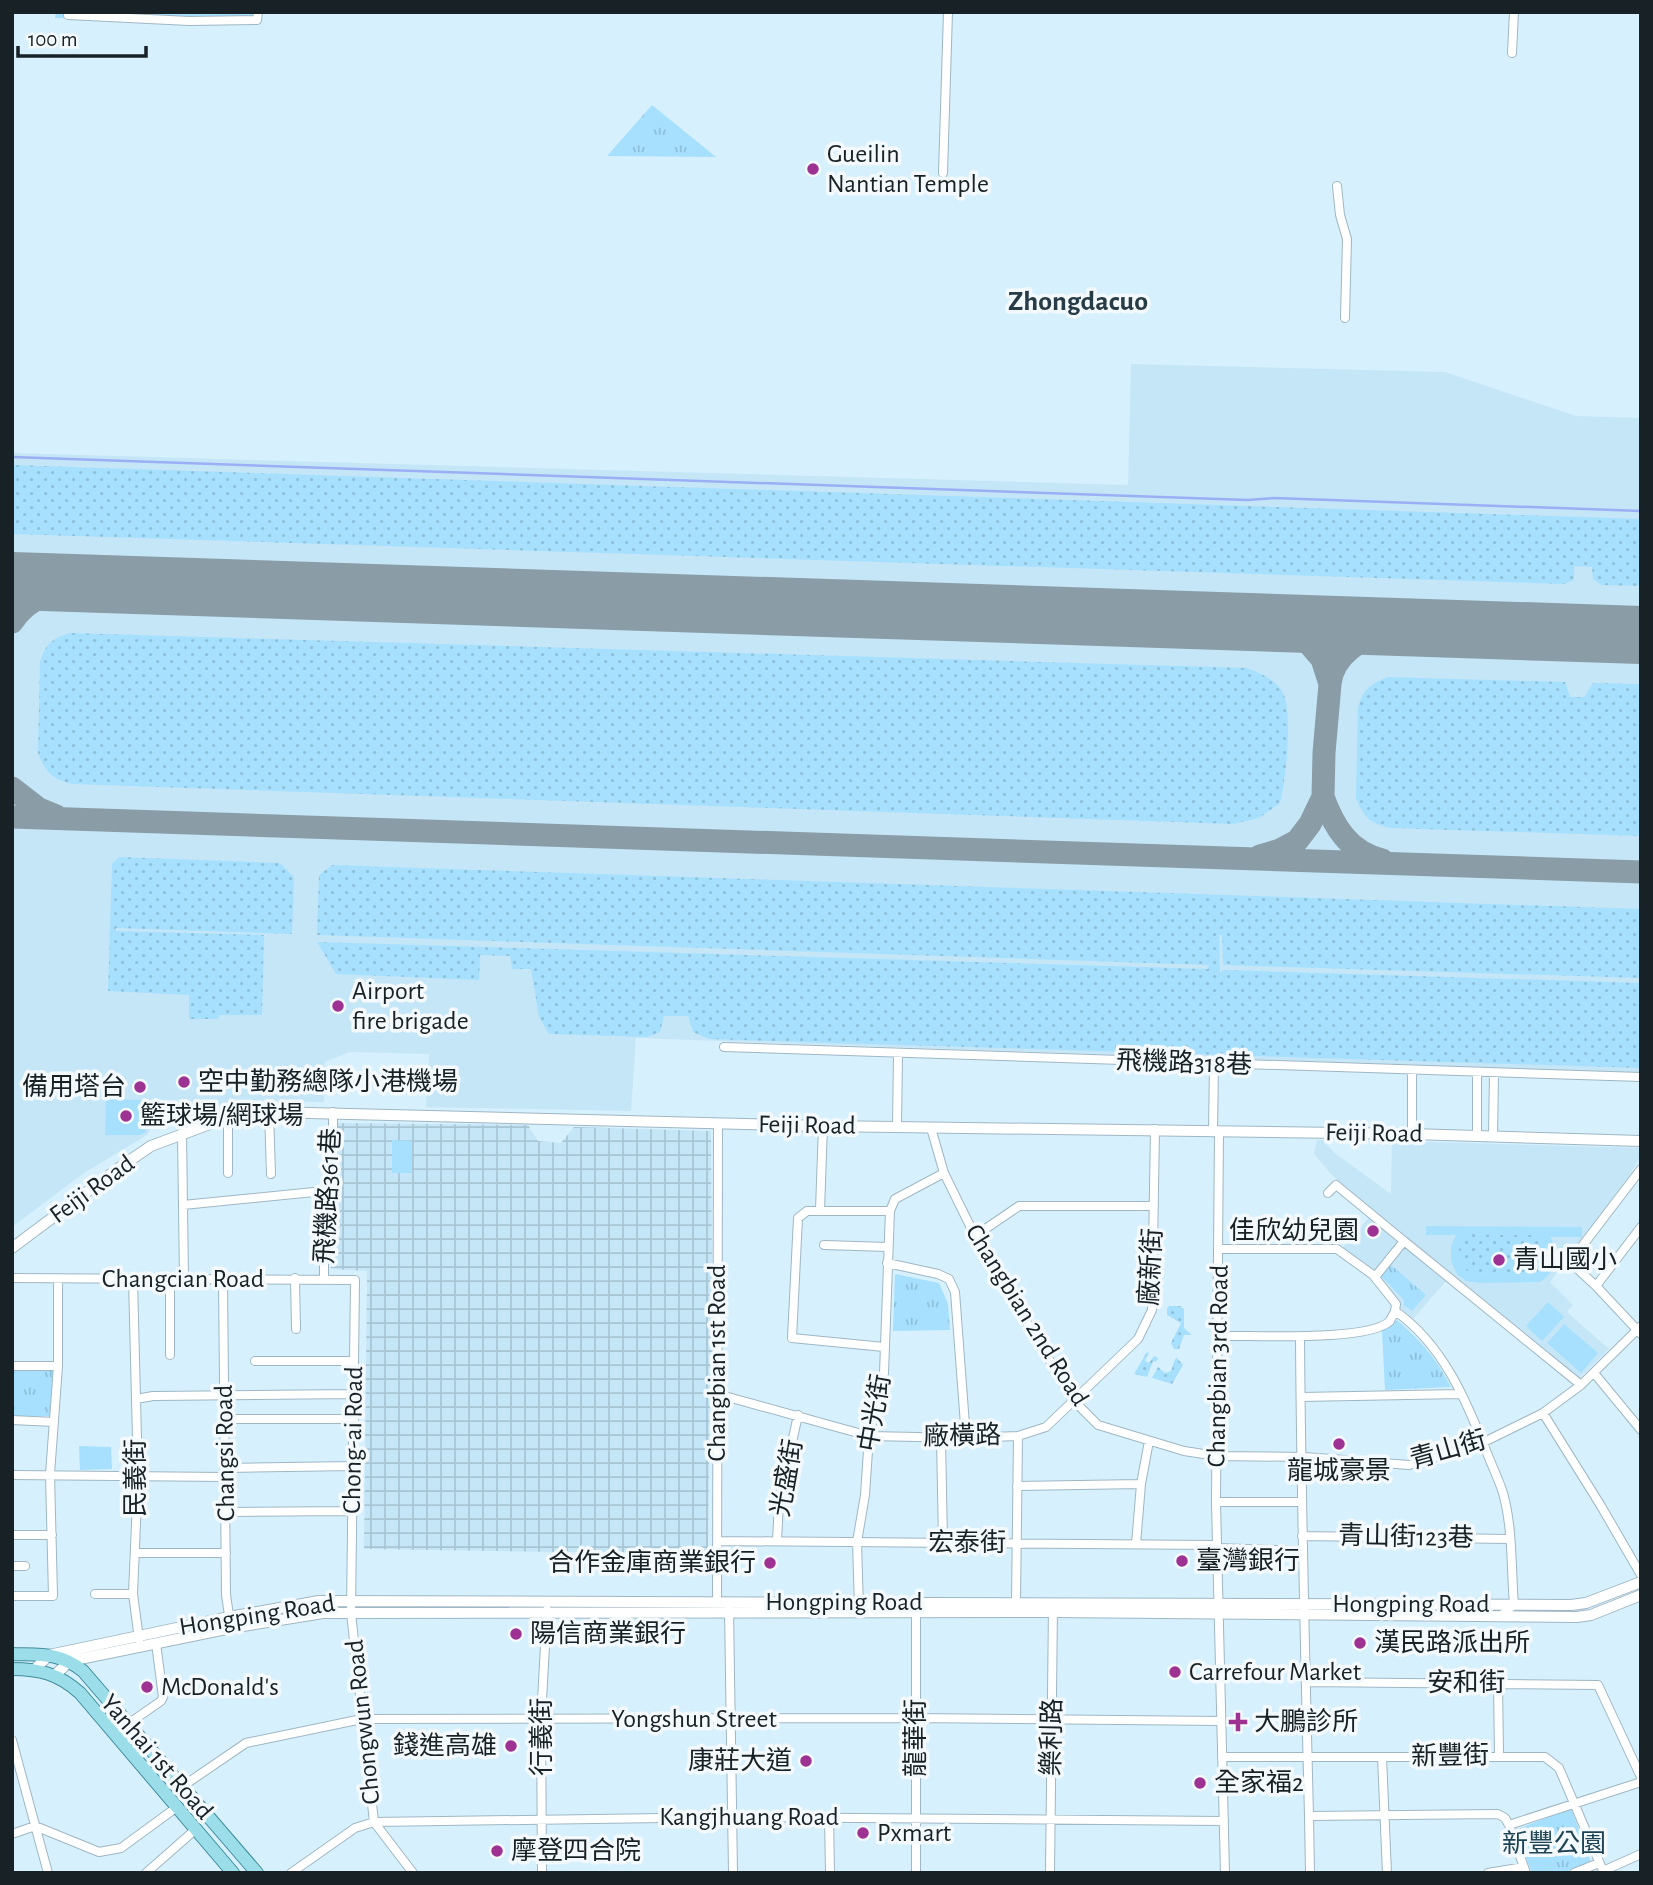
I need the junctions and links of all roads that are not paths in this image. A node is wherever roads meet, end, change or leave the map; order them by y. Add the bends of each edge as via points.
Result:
1 (258, 12) edge
2 (948, 12) edge
3 (1514, 12) edge
4 (68, 15) dead end
5 (1512, 52) dead end
6 (943, 173) dead end
7 (1337, 186) dead end
8 (1345, 318) dead end
9 (724, 1047) dead end
10 (898, 1054) junction
11 (1214, 1064) junction
12 (1412, 1070) junction
13 (1478, 1072) junction
14 (1494, 1073) junction
15 (1641, 1077) edge
16 (269, 1112) junction
17 (333, 1112) junction
18 (228, 1117) junction
19 (718, 1123) junction
20 (823, 1126) junction
21 (897, 1127) junction
22 (931, 1128) junction
23 (1154, 1129) junction
24 (1216, 1131) junction
25 (182, 1133) junction
26 (1412, 1134) junction
27 (1477, 1136) junction
28 (1493, 1136) junction
29 (1641, 1141) edge
30 (1641, 1169) edge
31 (228, 1173) dead end
32 (271, 1174) dead end
33 (944, 1174) junction
34 (324, 1191) junction
35 (1328, 1193) dead end
36 (183, 1205) junction
37 (1154, 1206) junction
38 (820, 1210) junction
39 (890, 1211) junction
40 (1641, 1227) edge
41 (975, 1236) junction
42 (1404, 1241) junction
43 (824, 1244) dead end
44 (888, 1247) junction
45 (12, 1248) edge
46 (1219, 1249) junction
47 (887, 1263) junction
48 (1375, 1277) junction
49 (12, 1278) edge
50 (295, 1278) junction
51 (58, 1279) junction
52 (133, 1279) junction
53 (170, 1279) junction
54 (184, 1279) junction
55 (223, 1279) junction
56 (324, 1279) junction
57 (355, 1280) joint
58 (1596, 1286) junction
59 (1395, 1311) junction
60 (296, 1329) dead end
61 (1640, 1330) edge
62 (1300, 1335) junction
63 (1219, 1336) junction
64 (884, 1347) junction
65 (170, 1355) dead end
66 (255, 1361) dead end
67 (354, 1361) junction
68 (12, 1366) edge
69 (58, 1366) junction
70 (1594, 1373) junction
71 (1581, 1385) junction
72 (354, 1394) junction
73 (717, 1394) junction
74 (1460, 1394) junction
75 (224, 1395) junction
76 (1301, 1397) junction
77 (136, 1399) junction
78 (1074, 1401) junction
79 (1542, 1413) junction
80 (798, 1415) junction
81 (225, 1419) junction
82 (354, 1419) junction
83 (12, 1420) edge
84 (54, 1422) junction
85 (1641, 1430) edge
86 (869, 1436) junction
87 (1018, 1436) junction
88 (941, 1438) junction
89 (966, 1438) junction
90 (1149, 1441) junction
91 (1483, 1443) junction
92 (1217, 1456) junction
93 (1301, 1457) junction
94 (353, 1466) junction
95 (225, 1472) junction
96 (50, 1474) junction
97 (12, 1475) edge
98 (138, 1476) junction
99 (1141, 1484) junction
100 (1017, 1486) junction
101 (1216, 1502) junction
102 (1300, 1502) junction
103 (353, 1511) junction
104 (225, 1512) junction
105 (12, 1535) edge
106 (52, 1535) junction
107 (1302, 1536) junction
108 (1509, 1539) junction
109 (717, 1541) junction
110 (777, 1541) junction
111 (857, 1542) junction
112 (943, 1543) junction
113 (1017, 1543) junction
114 (1136, 1544) junction
115 (1218, 1547) junction
116 (1303, 1551) junction
117 (135, 1553) junction
118 (226, 1553) junction
119 (12, 1566) edge
120 (25, 1566) dead end
121 (1641, 1575) edge
122 (1641, 1582) edge
123 (96, 1594) dead end
124 (133, 1594) junction
125 (1641, 1595) edge
126 (12, 1596) edge
127 (351, 1601) junction
128 (717, 1602) junction
129 (1016, 1603) junction
130 (1514, 1605) junction
131 (547, 1607) junction
132 (729, 1607) junction
133 (1053, 1607) junction
134 (859, 1608) junction
135 (916, 1608) junction
136 (1219, 1608) junction
137 (1305, 1609) junction
138 (351, 1613) junction
139 (1499, 1617) junction
140 (230, 1622) junction
141 (140, 1640) junction
142 (156, 1643) junction
143 (12, 1654) edge
144 (49, 1655) junction
145 (70, 1661) junction
146 (12, 1669) edge
147 (34, 1670) junction
148 (55, 1675) junction
149 (1307, 1682) junction
150 (1498, 1683) junction
151 (541, 1718) junction
152 (916, 1718) junction
153 (362, 1719) junction
154 (731, 1719) junction
155 (1052, 1719) junction
156 (1221, 1720) junction
157 (128, 1724) junction
158 (115, 1733) junction
159 (12, 1740) edge
160 (1499, 1755) junction
161 (1307, 1756) junction
162 (1222, 1757) junction
163 (1382, 1757) junction
164 (16, 1772) edge
165 (1641, 1779) edge
166 (183, 1786) junction
167 (1575, 1803) junction
168 (177, 1807) junction
169 (1384, 1815) junction
170 (1309, 1816) junction
171 (732, 1817) junction
172 (829, 1817) junction
173 (916, 1817) junction
174 (542, 1818) junction
175 (1051, 1818) junction
176 (1224, 1821) junction
177 (374, 1822) junction
178 (1509, 1825) junction
179 (34, 1826) junction
180 (196, 1829) junction
181 (12, 1834) edge
182 (1641, 1854) edge
183 (1602, 1869) edge
184 (1525, 1870) edge
185 (48, 1873) edge
186 (146, 1873) edge
187 (233, 1873) edge
188 (257, 1873) edge
189 (291, 1873) edge
190 (413, 1873) edge
191 (542, 1873) edge
192 (733, 1873) edge
193 (830, 1873) edge
194 (916, 1873) edge
195 (1051, 1873) edge
196 (1225, 1873) edge
197 (1310, 1873) edge
198 (1388, 1873) edge
199 (1488, 1873) edge
200 (1574, 1873) edge

1 - 4 street via 257,20
2 - 6 street
3 - 5 street
7 - 8 street via 1347,239
9 - 10 street, 飛機路318巷
10 - 11 street, 飛機路318巷
10 - 21 street
11 - 12 street, 飛機路318巷
11 - 24 street, Changbian 3rd Road
12 - 13 street, 飛機路318巷
12 - 26 street
13 - 14 street, 飛機路318巷
13 - 27 street
14 - 15 street, 飛機路318巷
14 - 28 street
16 - 17 street, Feiji Road
16 - 18 street, Feiji Road
16 - 32 street
17 - 19 street, Feiji Road
17 - 34 street, 飛機路361巷 via 333,1181
18 - 25 street, Feiji Road
18 - 31 street
19 - 20 street, Feiji Road
19 - 73 street, Changbian 1st Road
20 - 21 street, Feiji Road
20 - 38 street
21 - 22 street, Feiji Road
22 - 23 street, Feiji Road
22 - 33 street, Changbian 2nd Road
23 - 24 street, Feiji Road
23 - 37 street
24 - 26 street, Feiji Road
24 - 46 street, Changbian 3rd Road
25 - 36 street
25 - 45 street, Feiji Road via 151,1146
26 - 27 street, Feiji Road
27 - 28 street, Feiji Road
28 - 29 street, Feiji Road
30 - 58 street via 1570,1262
33 - 39 street via 895,1199
33 - 41 street, Changbian 2nd Road
34 - 36 street
34 - 56 street, 飛機路361巷
35 - 42 street via 1336,1185
36 - 54 street
37 - 41 street, 廠新街 via 1018,1206
37 - 78 street, 廠新街 via 1152,1310 1138,1339
38 - 39 street
38 - 64 street via 807,1211 796,1224 792,1338
39 - 44 street, 中光街
40 - 58 street
41 - 78 street, Changbian 2nd Road
42 - 48 street
42 - 71 street
43 - 44 street
44 - 47 street, 中光街
46 - 48 street via 1337,1249
46 - 63 street, Changbian 3rd Road
47 - 64 street, 中光街
47 - 89 street via 938,1274 949,1279 955,1292
48 - 59 street via 1396,1304
49 - 51 street, Changcian Road
50 - 55 street, Changcian Road
50 - 56 street, Changcian Road
50 - 60 street
51 - 52 street, Changcian Road
51 - 69 street
52 - 53 street, Changcian Road
52 - 77 street, 民義街
53 - 54 street, Changcian Road
53 - 65 street
54 - 55 street, Changcian Road
55 - 75 street, Changsi Road
56 - 57 street, Changcian Road
57 - 67 street, Chong-ai Road
58 - 61 street
59 - 62 street via 1390,1321 1367,1331
59 - 74 street via 1438,1354
61 - 70 street, 青山街
62 - 63 street
62 - 76 street, 青山街123巷
63 - 92 street, Changbian 3rd Road
64 - 86 street, 中光街 via 884,1373
66 - 67 street
67 - 72 street, Chong-ai Road
68 - 69 street
69 - 84 street
70 - 71 street, 青山街
70 - 85 street
71 - 79 street, 青山街
72 - 75 street
72 - 82 street, Chong-ai Road
73 - 80 street, 廠橫路
73 - 109 street, Changbian 1st Road
74 - 76 street
74 - 91 street
75 - 77 street
75 - 81 street, Changsi Road
76 - 93 street, 青山街123巷
77 - 98 street, 民義街
78 - 87 street, 廠橫路 via 1046,1427
78 - 90 street, Changbian 2nd Road via 1098,1425
79 - 91 street, 青山街
79 - 121 street
80 - 86 street, 廠橫路
80 - 110 street, 光盛街 via 779,1502
81 - 82 street
81 - 95 street, Changsi Road
82 - 94 street, Chong-ai Road
83 - 84 street
84 - 96 street
86 - 88 street, 廠橫路
86 - 111 street, 中光街
87 - 89 street, 廠橫路
87 - 100 street
88 - 89 street, 廠橫路
88 - 112 street
90 - 92 street, Changbian 2nd Road
90 - 99 street
91 - 93 street, 青山街 via 1409,1465
91 - 108 street via 1503,1494
92 - 93 street, 青山街
92 - 101 street, Changbian 3rd Road
93 - 102 street, 青山街123巷
94 - 95 street
94 - 103 street, Chong-ai Road
95 - 98 street
95 - 104 street, Changsi Road
96 - 97 street
96 - 98 street
96 - 106 street
98 - 117 street, 民義街
99 - 100 street
99 - 114 street
100 - 113 street
101 - 102 street
101 - 115 street, Changbian 3rd Road
102 - 107 street, 青山街123巷
103 - 104 street
103 - 127 street, Chong-ai Road
104 - 118 street, Changsi Road
105 - 106 street
106 - 126 street via 53,1596
107 - 108 street, 青山街123巷
107 - 116 street, 青山街123巷
108 - 130 street
109 - 110 street, 宏泰街
109 - 128 street, Changbian 1st Road
110 - 111 street, 宏泰街
111 - 112 street, 宏泰街
111 - 134 street, 中光街
112 - 113 street, 宏泰街
113 - 114 street, 宏泰街
113 - 129 street
114 - 115 street, 宏泰街
115 - 116 street, 宏泰街
115 - 136 street, Changbian 3rd Road
116 - 137 street, 青山街123巷
117 - 118 street
117 - 124 street, 民義街
118 - 140 street, Changsi Road
119 - 120 street
122 - 130 street, Hongping Road via 1586,1603
123 - 124 street
124 - 141 street, 民義街
125 - 139 street, Hongping Road via 1591,1615
127 - 131 street, Hongping Road
127 - 138 street, Chongwun Road
127 - 140 street, Hongping Road via 306,1603
128 - 131 street, Hongping Road
128 - 132 street, Hongping Road
129 - 133 street, Hongping Road
129 - 135 street, Hongping Road
130 - 137 street, Hongping Road
130 - 139 street
131 - 132 street, Hongping Road
131 - 138 street, Hongping Road
131 - 151 street, 行義街
132 - 134 street, Hongping Road
132 - 154 street
133 - 135 street, Hongping Road
133 - 136 street, Hongping Road
133 - 155 street, 樂利路
134 - 135 street, Hongping Road
135 - 152 street, 龍華街
136 - 137 street, Hongping Road
136 - 156 street, Changbian 3rd Road
137 - 139 street, Hongping Road
137 - 149 street, 青山街123巷
138 - 140 street, Hongping Road
138 - 153 street, Chongwun Road
140 - 141 street, Hongping Road
140 - 142 street, Hongping Road
141 - 142 street, Hongping Road
141 - 144 street, Hongping Road
141 - 145 street, Hongping Road
142 - 157 street via 163,1697
143 - 144 main road, Yanhai 1st Road
144 - 145 main road, Yanhai 1st Road
144 - 147 street
145 - 148 street
145 - 157 main road, Yanhai 1st Road
146 - 147 main road
147 - 148 main road
148 - 158 main road, Yanhai 1st Road via 80,1693
149 - 150 street, 安和街
149 - 161 street
150 - 160 street
150 - 165 street, 安和街 via 1598,1685
151 - 153 street, Yongshun Street
151 - 154 street, Yongshun Street
151 - 174 street, 行義街
152 - 154 street, Yongshun Street
152 - 155 street, Yongshun Street
152 - 173 street, 龍華街
153 - 166 street, Yongshun Street via 246,1743
153 - 177 street, Chongwun Road
154 - 171 street
155 - 156 street, Yongshun Street
155 - 175 street, 樂利路
156 - 162 street, Changbian 3rd Road
157 - 158 street
157 - 166 main road, Yanhai 1st Road
158 - 168 main road, Yanhai 1st Road
159 - 164 street
160 - 163 street, 新豐街
160 - 167 street, 新豐街 via 1545,1756 1559,1768
161 - 162 street, 新豐街
161 - 163 street, 新豐街
161 - 170 street
162 - 176 street, Changbian 3rd Road
163 - 169 street
164 - 179 street
165 - 167 street
166 - 188 main road, Yanhai 1st Road
167 - 178 street
167 - 183 street, 新豐街
168 - 179 street via 121,1848 99,1853
168 - 180 main road, Yanhai 1st Road
169 - 170 street
169 - 178 street via 1498,1814
169 - 198 street
170 - 197 street
171 - 172 street, Kangjhuang Road
171 - 174 street, Kangjhuang Road
171 - 192 street
172 - 173 street, Kangjhuang Road
172 - 193 street
173 - 175 street, Kangjhuang Road
173 - 194 street, 龍華街
174 - 177 street, Kangjhuang Road
174 - 191 street, 行義街
175 - 176 street, Kangjhuang Road
175 - 195 street, 樂利路
176 - 196 street, Changbian 3rd Road
177 - 189 street, Kangjhuang Road via 355,1828
177 - 190 street, Chongwun Road
178 - 184 street
179 - 181 street
179 - 185 street
180 - 186 street
180 - 187 main road, Yanhai 1st Road
182 - 183 street
183 - 200 street
184 - 199 street

